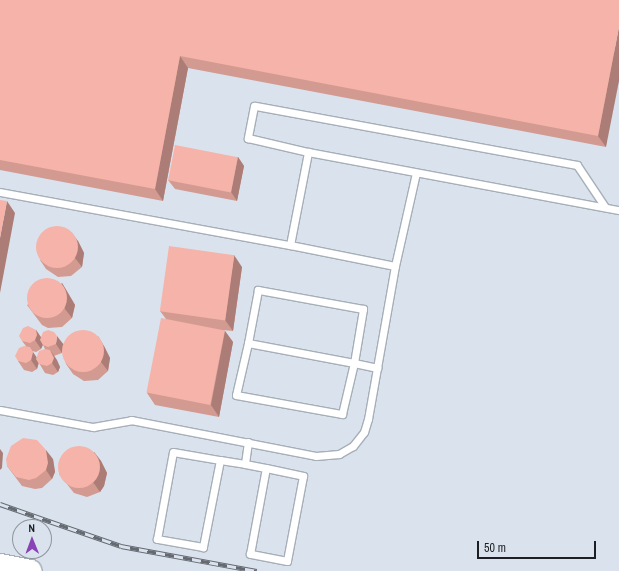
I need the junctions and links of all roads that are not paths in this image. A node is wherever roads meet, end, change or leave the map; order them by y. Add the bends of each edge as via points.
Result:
1 (308, 152) junction
2 (416, 173) junction
3 (0, 192) edge
4 (604, 207) junction
5 (619, 210) edge
6 (290, 245) junction
7 (395, 266) junction
8 (248, 343) junction
9 (354, 363) junction
10 (377, 368) junction
11 (0, 410) edge
12 (248, 442) junction
13 (220, 460) junction
14 (245, 464) junction
15 (266, 468) junction
16 (0, 565) edge
17 (30, 571) edge

1 - 2 lane
1 - 4 lane via 248,138 254,106 577,165
1 - 6 lane
2 - 4 lane
2 - 7 lane
3 - 6 lane
4 - 5 lane
6 - 7 lane
7 - 10 lane
8 - 9 lane
8 - 9 lane via 236,395 342,414
8 - 9 lane via 258,290 363,309
9 - 10 lane
10 - 12 lane via 368,419 364,432 353,446 339,454 316,456
11 - 12 lane via 93,428 131,420
12 - 14 lane
13 - 13 lane via 202,547 157,539 173,452
13 - 14 lane
14 - 15 lane
15 - 15 lane via 250,554 287,561 302,476
16 - 17 highway

